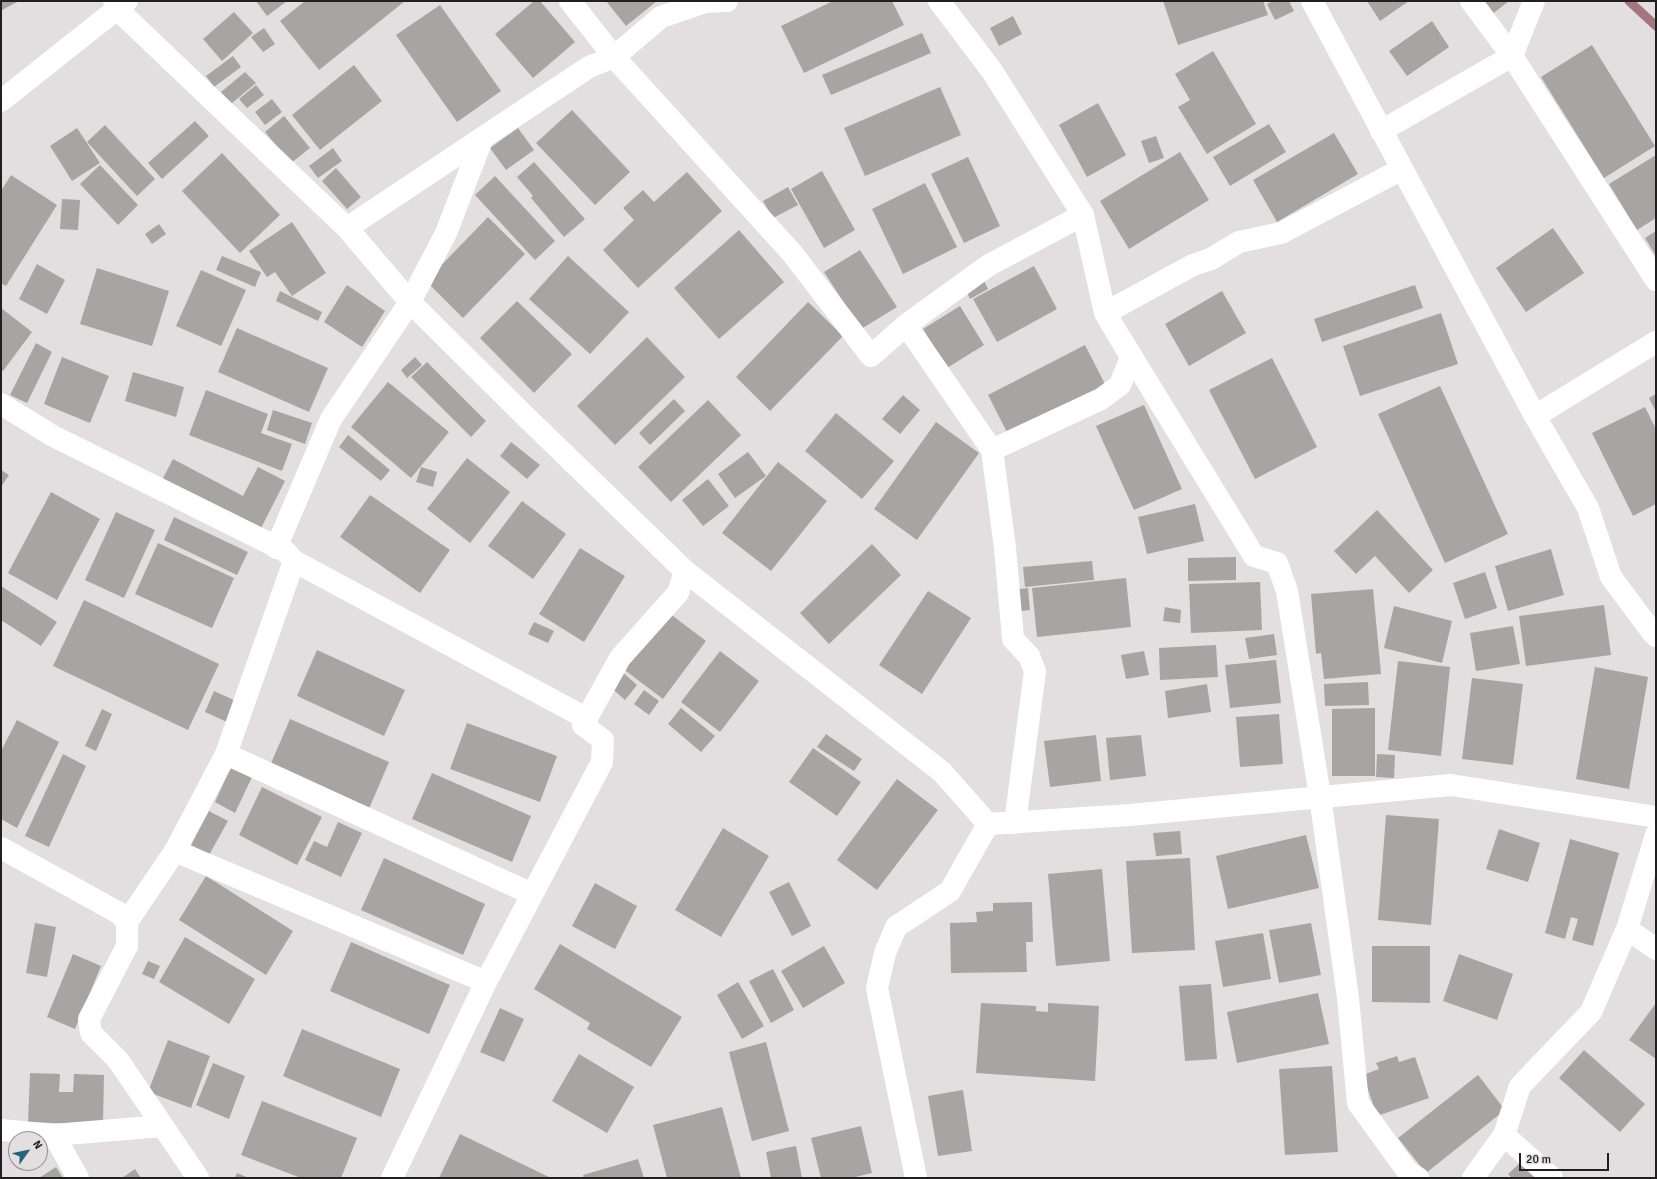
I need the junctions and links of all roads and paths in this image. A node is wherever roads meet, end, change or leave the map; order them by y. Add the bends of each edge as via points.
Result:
1 (570, 1) edge
2 (727, 1) edge
3 (939, 1) edge
4 (1312, 1) edge
5 (1471, 1) edge
6 (1534, 1) edge
7 (120, 4) edge
8 (1512, 56) junction
9 (614, 57) junction
10 (1, 101) edge
11 (1381, 131) junction
12 (483, 137) junction
13 (1402, 169) junction
14 (1083, 215) junction
15 (347, 228) junction
16 (1656, 280) edge
17 (410, 302) junction
18 (1105, 313) junction
19 (906, 325) junction
20 (1656, 342) edge
21 (1, 404) edge
22 (1535, 416) junction
23 (992, 450) junction
24 (276, 548) junction
25 (294, 561) junction
26 (686, 571) junction
27 (1656, 636) edge
28 (583, 724) junction
29 (226, 754) junction
30 (1320, 796) junction
31 (1656, 817) edge
32 (1015, 823) junction
33 (988, 824) junction
34 (1656, 835) edge
35 (1, 848) edge
36 (175, 851) junction
37 (532, 894) junction
38 (127, 922) junction
39 (1627, 929) junction
40 (1656, 949) edge
41 (486, 982) junction
42 (162, 1126) junction
43 (1, 1130) edge
44 (54, 1134) junction
45 (1504, 1135) junction
46 (914, 1169) edge
47 (78, 1178) edge
48 (198, 1178) edge
49 (392, 1178) edge
50 (901, 1178) edge
51 (1418, 1178) edge
52 (1473, 1178) edge
53 (1552, 1178) edge

1 - 9 street
2 - 9 street via 705,2 661,17
3 - 14 street via 992,71
4 - 11 street
5 - 8 street
6 - 8 street
7 - 10 street
7 - 15 street
8 - 11 street
8 - 16 street
9 - 12 street via 589,67
9 - 19 street via 792,252 871,356
11 - 13 street
12 - 15 street
12 - 17 street via 446,233
13 - 18 street via 1282,232 1239,242
13 - 22 street
14 - 18 street
14 - 19 street via 989,265
15 - 17 street
17 - 24 street via 331,419
17 - 26 street
18 - 23 street via 1131,357 1120,385 1101,399
18 - 30 street via 1254,556 1276,563 1287,591
19 - 23 street
20 - 22 street
21 - 24 street via 53,436
22 - 27 street via 1588,508 1611,576
23 - 32 street via 1005,548 1013,639 1029,656 1035,671
24 - 25 street via 285,551
25 - 28 street via 582,716
25 - 29 street
26 - 28 street via 678,593 620,658
26 - 33 street via 942,772
28 - 37 street via 603,740 602,762
29 - 36 street
29 - 37 street
30 - 31 street via 1451,785
30 - 32 street via 1130,815
30 - 51 street via 1348,998 1358,1103 1408,1172
32 - 33 street
33 - 46 street via 950,891 896,927 885,953 877,988
34 - 39 street
35 - 38 street via 118,913
36 - 38 street
36 - 41 street
37 - 41 street
38 - 42 street via 127,946 89,1019 91,1033 118,1060
39 - 40 street
39 - 45 street via 1591,1012 1520,1086
41 - 49 street
42 - 44 street
42 - 48 street
43 - 44 street
44 - 47 street
45 - 52 street
45 - 53 street
46 - 50 street

